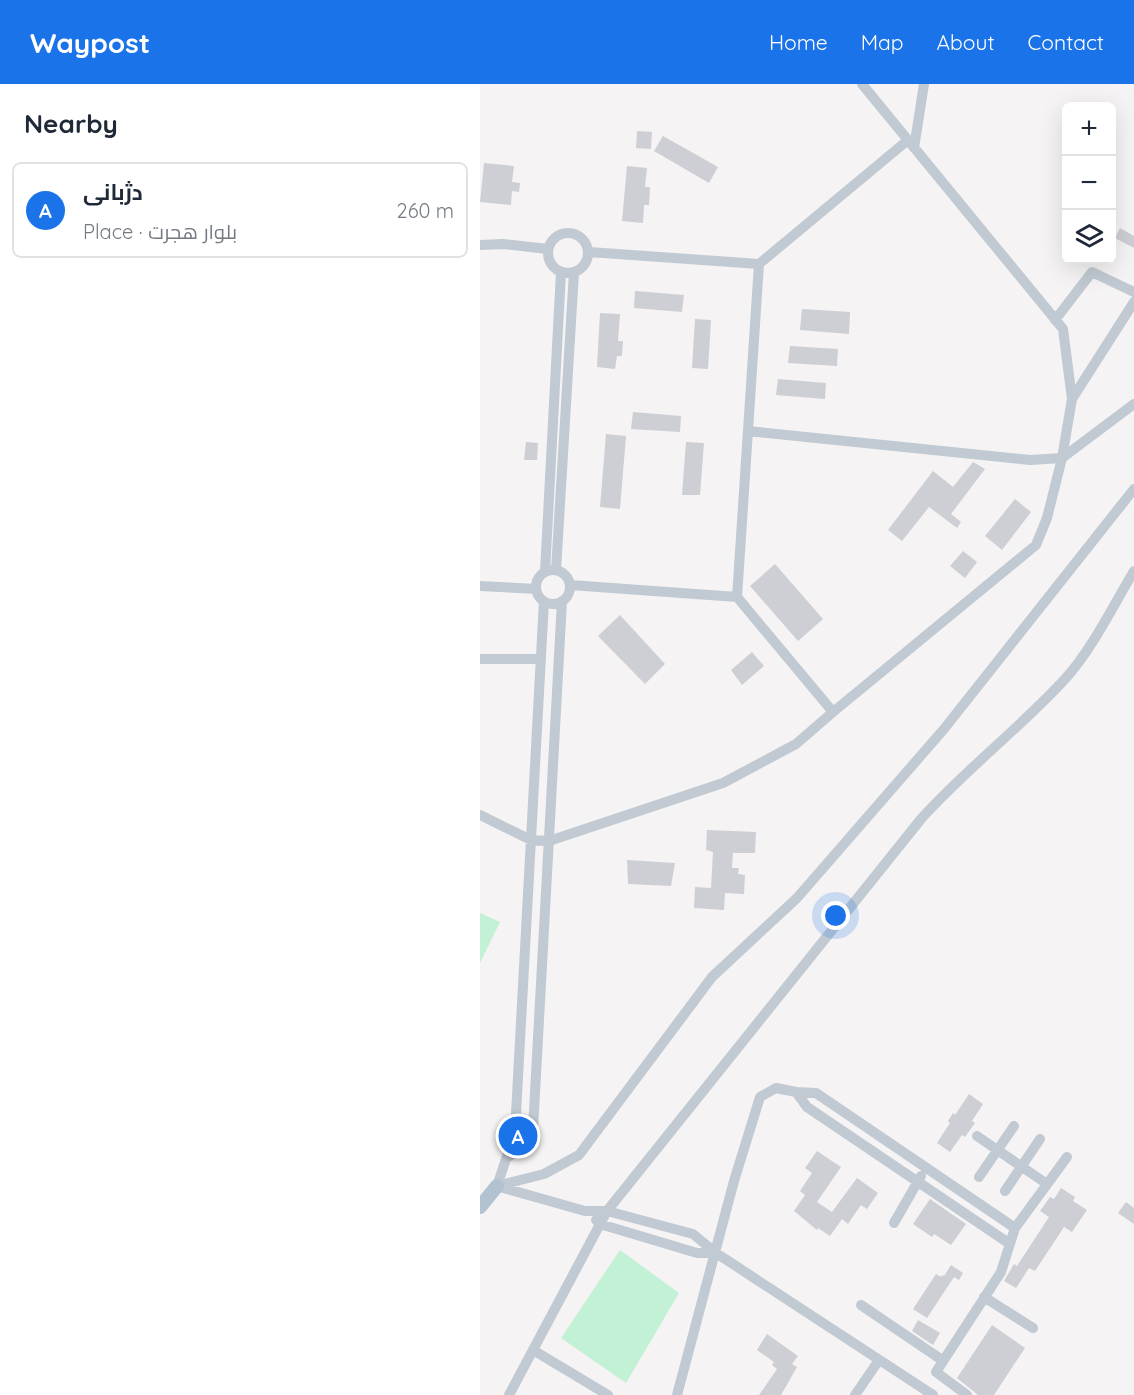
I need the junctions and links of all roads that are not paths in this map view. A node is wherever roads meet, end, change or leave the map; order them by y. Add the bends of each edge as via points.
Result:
1 (861, 84) edge
2 (924, 84) edge
3 (911, 144) junction
4 (480, 244) edge
5 (548, 249) junction
6 (589, 252) junction
7 (759, 264) junction
8 (561, 272) junction
9 (574, 272) junction
10 (1134, 292) edge
11 (1134, 302) edge
12 (1055, 320) junction
13 (1072, 399) junction
14 (1134, 404) edge
15 (748, 431) junction
16 (1062, 458) junction
17 (1134, 489) edge
18 (551, 571) junction
19 (1134, 571) edge
20 (570, 585) junction
21 (480, 586) edge
22 (536, 589) junction
23 (736, 597) junction
24 (544, 601) junction
25 (562, 601) junction
26 (480, 659) edge
27 (541, 659) junction
28 (833, 712) junction
29 (480, 815) edge
30 (531, 840) junction
31 (549, 841) junction
32 (796, 1092) junction
33 (1014, 1126) dead end
34 (977, 1136) dead end
35 (1040, 1139) dead end
36 (997, 1150) junction
37 (1067, 1157) dead end
38 (506, 1161) junction
39 (1022, 1167) junction
40 (926, 1168) junction
41 (979, 1177) dead end
42 (918, 1182) junction
43 (1047, 1184) junction
44 (498, 1186) junction
45 (1005, 1191) dead end
46 (480, 1195) edge
47 (480, 1207) edge
48 (585, 1211) junction
49 (607, 1211) junction
50 (894, 1223) dead end
51 (600, 1224) junction
52 (1015, 1228) junction
53 (1010, 1244) junction
54 (716, 1253) junction
55 (984, 1297) junction
56 (861, 1305) dead end
57 (1033, 1328) dead end
58 (533, 1350) junction
59 (879, 1360) junction
60 (942, 1360) junction
61 (926, 1393) edge
62 (509, 1395) edge
63 (608, 1395) edge
64 (677, 1395) edge
65 (855, 1395) edge
66 (967, 1395) edge

1 - 3 lane
2 - 3 lane
3 - 7 lane
3 - 12 lane
4 - 5 lane
5 - 6 lane via 561,234 573,233 584,240
5 - 8 lane via 551,263
6 - 7 lane
6 - 9 lane via 585,265
7 - 15 lane
8 - 9 lane
8 - 18 lane
9 - 18 lane
10 - 12 lane via 1092,272
11 - 13 lane
12 - 13 lane via 1063,328
13 - 16 lane
14 - 16 lane
15 - 16 lane via 1030,460
15 - 23 lane
16 - 28 lane via 1036,545
17 - 44 lane via 937,738 797,898 712,976 579,1155 544,1174
18 - 20 lane via 566,575
18 - 22 lane via 538,579
19 - 49 lane via 1077,665 921,819
20 - 23 lane
20 - 25 lane
21 - 22 lane
22 - 24 lane
23 - 28 lane
24 - 25 lane
24 - 27 lane
25 - 31 lane
26 - 27 lane
27 - 30 lane
28 - 31 lane via 796,744 723,783
29 - 30 lane
30 - 31 lane
30 - 38 lane via 515,1132
31 - 38 lane via 533,1129
32 - 40 lane via 816,1093
32 - 42 lane via 807,1107
32 - 54 lane via 776,1088 760,1097
33 - 36 lane
34 - 36 lane
35 - 39 lane
36 - 39 lane
36 - 41 lane
37 - 43 lane
38 - 44 lane
39 - 43 lane
39 - 45 lane
40 - 42 lane
40 - 52 lane
42 - 50 lane
42 - 53 lane
43 - 52 lane
44 - 46 main road
44 - 47 main road
44 - 48 lane
48 - 49 lane
48 - 51 lane
49 - 51 lane
49 - 54 lane via 693,1234
51 - 54 lane via 697,1253
51 - 58 lane
52 - 53 lane
53 - 55 lane via 1001,1272
54 - 59 lane
54 - 64 lane
55 - 57 lane
55 - 60 lane
56 - 60 lane
58 - 62 lane
58 - 63 lane
59 - 61 lane
59 - 65 lane
60 - 66 lane via 936,1372

